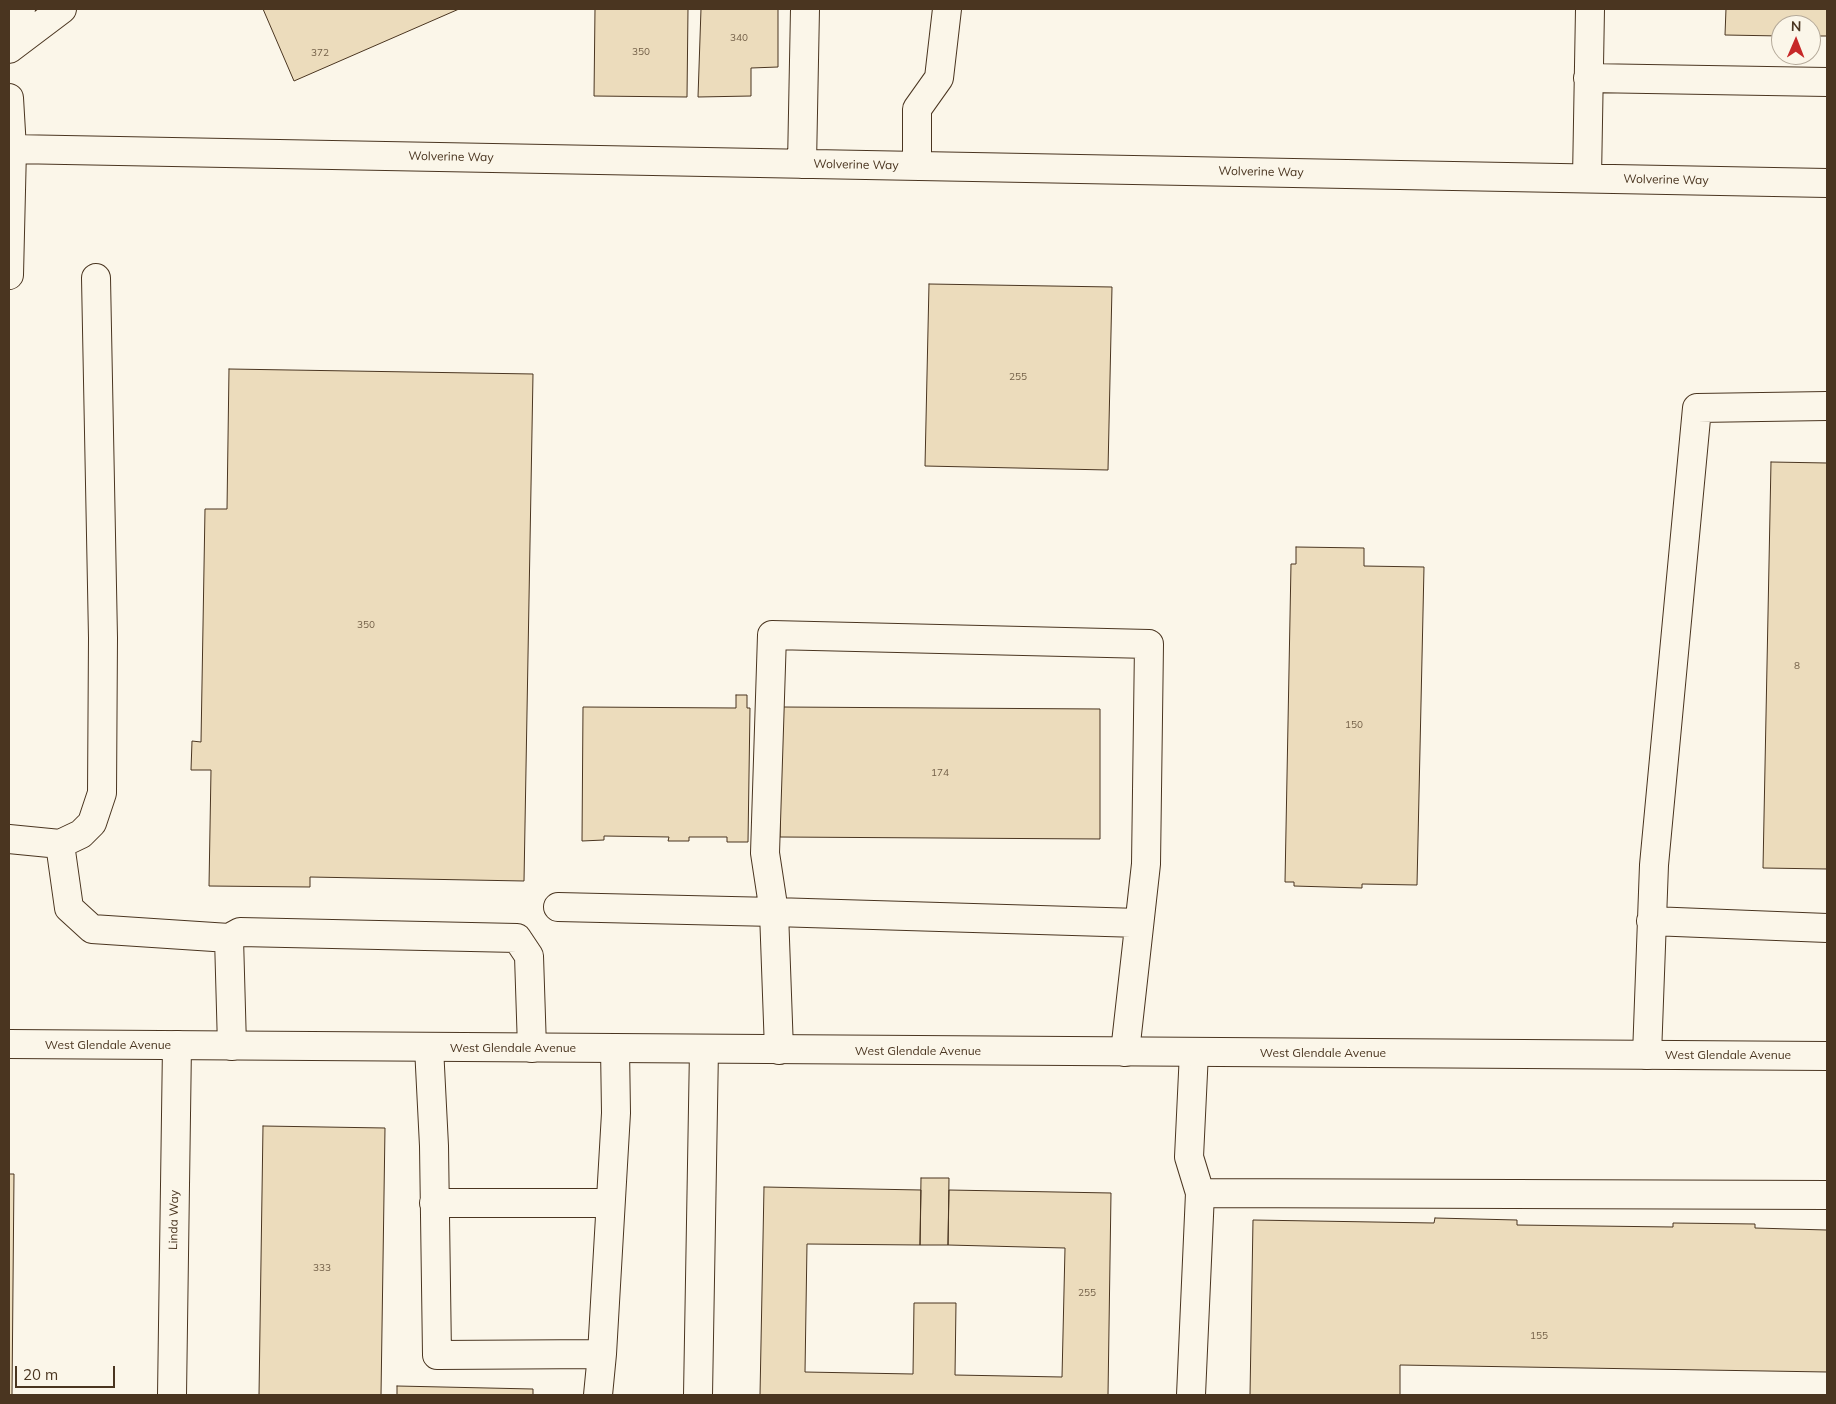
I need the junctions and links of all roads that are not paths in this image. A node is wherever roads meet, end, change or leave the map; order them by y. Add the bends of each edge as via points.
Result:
1 (21, 9) edge
2 (62, 9) edge
3 (805, 9) edge
4 (947, 9) edge
5 (1590, 9) edge
6 (9, 43) edge
7 (9, 49) edge
8 (1588, 78) junction
9 (1827, 82) edge
10 (9, 98) edge
11 (12, 149) junction
12 (802, 164) junction
13 (918, 166) junction
14 (1587, 178) junction
15 (1827, 183) edge
16 (9, 275) edge
17 (96, 278) dead end
18 (1827, 406) edge
19 (9, 839) edge
20 (60, 844) junction
21 (558, 907) dead end
22 (774, 912) junction
23 (1651, 922) junction
24 (1139, 923) junction
25 (1827, 928) edge
26 (229, 938) junction
27 (9, 1044) edge
28 (177, 1045) junction
29 (232, 1046) junction
30 (429, 1047) junction
31 (532, 1048) junction
32 (614, 1048) junction
33 (704, 1050) junction
34 (779, 1050) junction
35 (1125, 1052) junction
36 (1194, 1052) junction
37 (1647, 1055) junction
38 (1827, 1056) edge
39 (1200, 1193) junction
40 (1827, 1195) edge
41 (434, 1203) junction
42 (610, 1204) junction
43 (602, 1354) junction
44 (172, 1395) edge
45 (598, 1395) edge
46 (698, 1395) edge
47 (1191, 1395) edge

1 - 6 street
2 - 7 street
3 - 12 street
4 - 13 street via 939,78 917,109
5 - 8 street
8 - 9 street
8 - 14 street
10 - 11 street
11 - 12 street, Wolverine Way
11 - 16 street
12 - 13 street, Wolverine Way
13 - 14 street, Wolverine Way
14 - 15 street, Wolverine Way
17 - 20 street via 103,638 102,793 92,822 81,834
18 - 23 street via 1697,408
19 - 20 street
20 - 26 street via 69,908 92,929
21 - 22 street
22 - 24 street
22 - 24 street via 765,853 772,635 1149,644 1146,864
22 - 34 street
23 - 25 street
23 - 37 street
24 - 35 street
26 - 29 street
26 - 31 street via 240,932 517,938 529,956
27 - 28 street, West Glendale Avenue
28 - 29 street, West Glendale Avenue
28 - 44 street, Linda Way
29 - 30 street, West Glendale Avenue
30 - 31 street, West Glendale Avenue
30 - 41 street
31 - 32 street, West Glendale Avenue
32 - 33 street, West Glendale Avenue
32 - 42 street via 616,1113
33 - 34 street, West Glendale Avenue
33 - 46 street
34 - 35 street, West Glendale Avenue
35 - 36 street, West Glendale Avenue
36 - 37 street, West Glendale Avenue
36 - 39 street via 1189,1157
37 - 38 street, West Glendale Avenue
39 - 40 street
39 - 47 street
41 - 42 street
41 - 43 street via 436,1355
42 - 43 street
43 - 45 street

